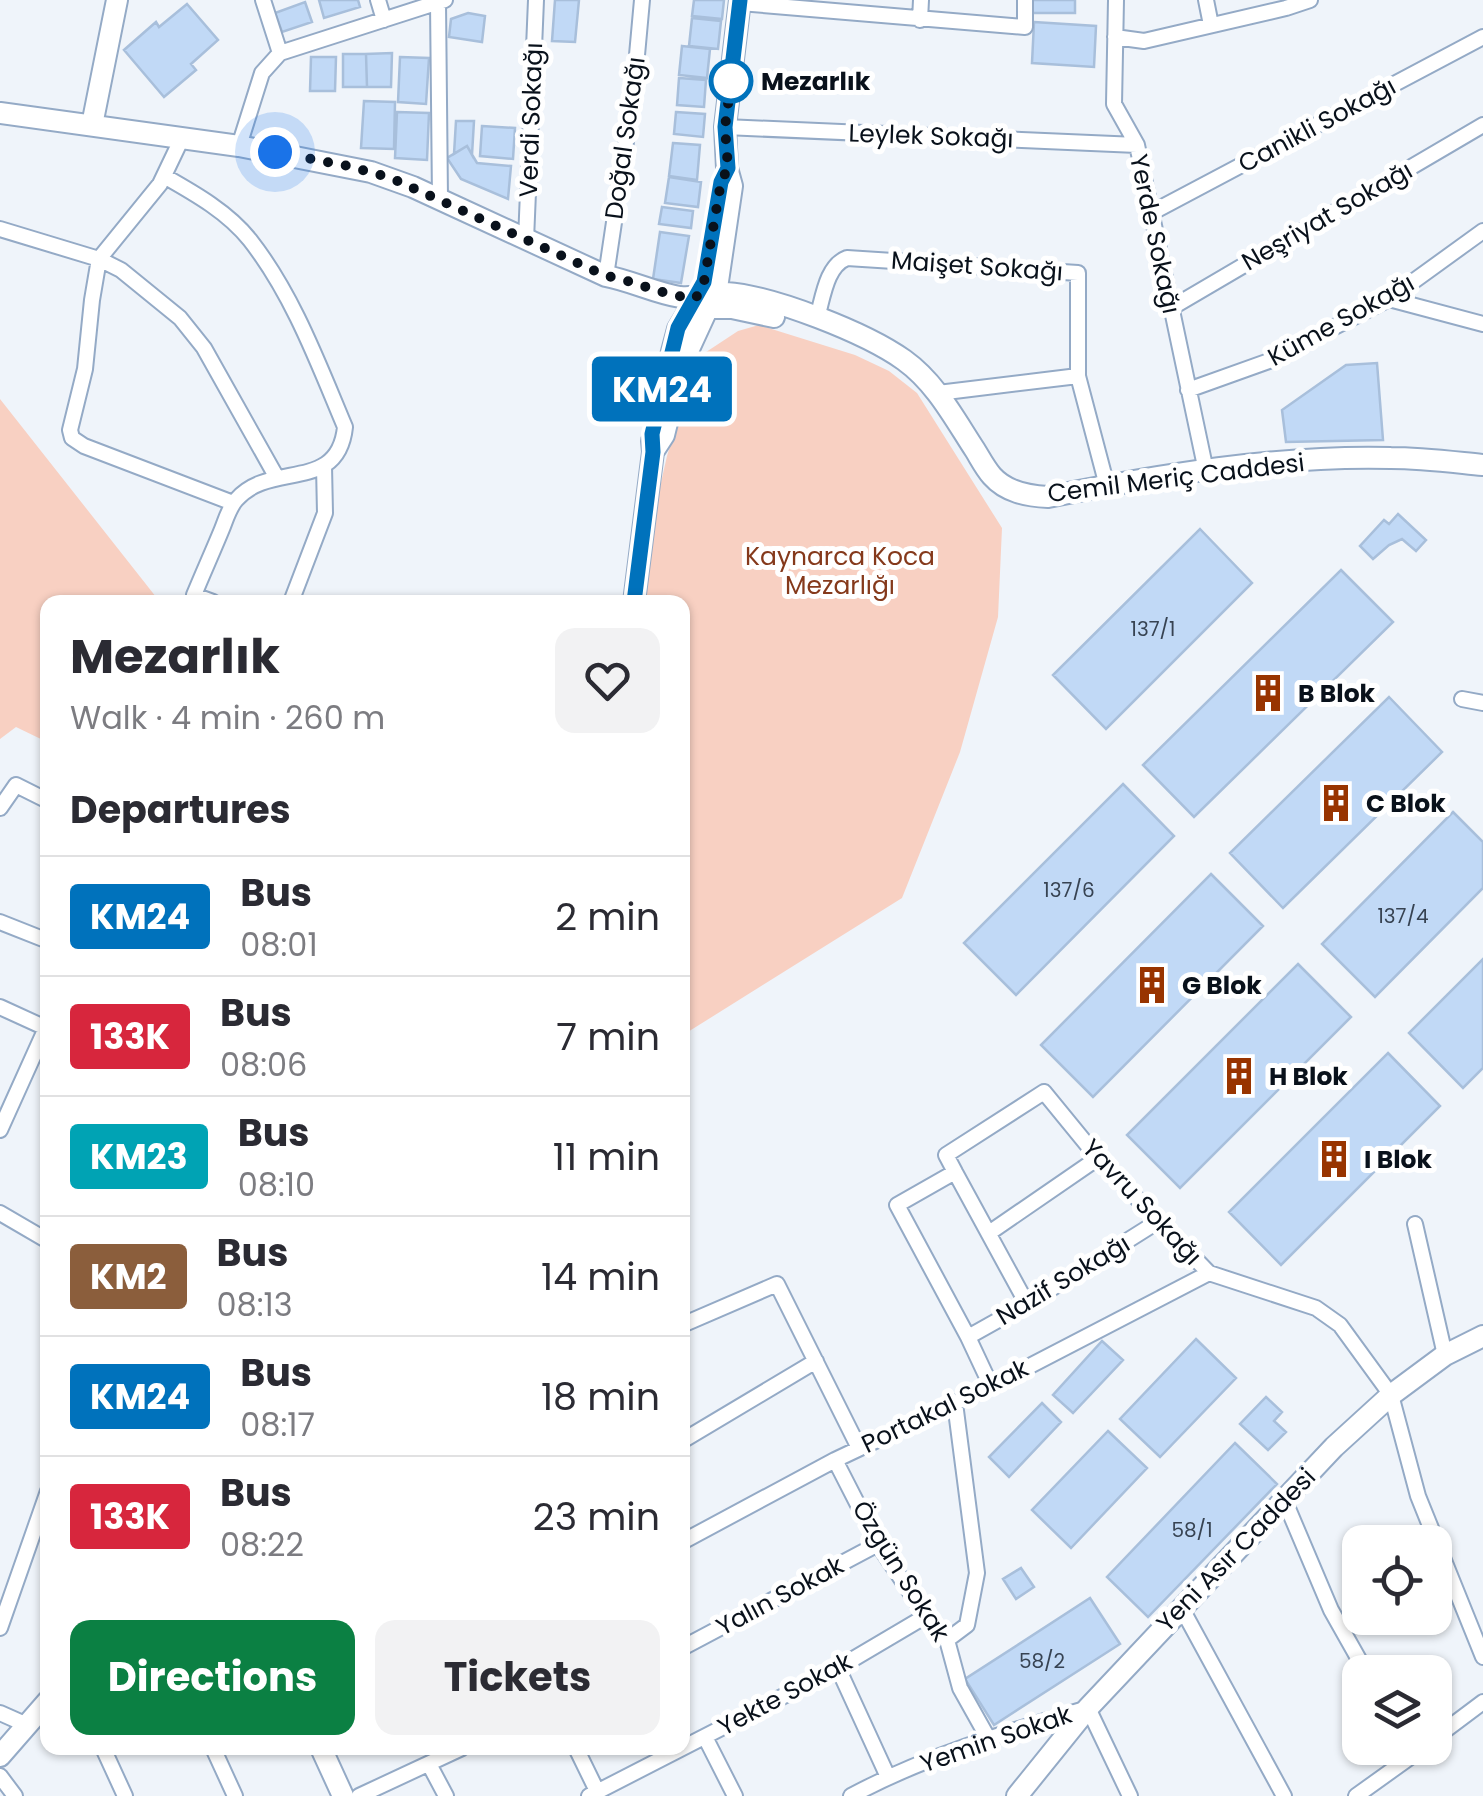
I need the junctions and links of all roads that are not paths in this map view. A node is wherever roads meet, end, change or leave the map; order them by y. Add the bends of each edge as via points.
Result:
1 (116, 0) edge
2 (263, 0) edge
3 (378, 0) edge
4 (536, 0) edge
5 (642, 0) edge
6 (921, 0) edge
7 (1025, 0) edge
8 (1116, 0) edge
9 (1206, 0) edge
10 (1310, 0) edge
11 (442, 1) edge
12 (740, 1) edge
13 (384, 20) junction
14 (920, 20) junction
15 (1211, 25) junction
16 (1115, 37) junction
17 (1483, 37) edge
18 (280, 53) junction
19 (0, 113) edge
20 (92, 125) junction
21 (1483, 125) edge
22 (725, 127) junction
23 (181, 140) junction
24 (1137, 145) junction
25 (238, 146) junction
26 (164, 176) junction
27 (440, 199) junction
28 (1151, 214) junction
29 (0, 229) edge
30 (1483, 231) edge
31 (526, 240) junction
32 (99, 259) junction
33 (606, 276) junction
34 (1389, 299) junction
35 (702, 302) junction
36 (1171, 308) junction
37 (817, 318) junction
38 (1483, 324) edge
39 (878, 345) junction
40 (1078, 376) junction
41 (1188, 390) junction
42 (938, 392) junction
43 (1483, 465) edge
44 (324, 466) junction
45 (1206, 471) junction
46 (277, 478) junction
47 (1107, 486) junction
48 (233, 503) junction
49 (194, 595) edge
50 (294, 595) edge
51 (635, 595) edge
52 (1462, 698) dead end
53 (1483, 703) edge
54 (40, 797) edge
55 (0, 808) edge
56 (0, 922) edge
57 (40, 938) edge
58 (0, 1007) edge
59 (40, 1025) edge
60 (40, 1043) edge
61 (0, 1130) edge
62 (1098, 1158) junction
63 (955, 1172) junction
64 (0, 1213) edge
65 (1157, 1222) junction
66 (1416, 1224) dead end
67 (989, 1233) junction
68 (40, 1236) edge
69 (1209, 1273) junction
70 (1028, 1304) junction
71 (690, 1322) edge
72 (1483, 1336) edge
73 (968, 1337) junction
74 (1445, 1355) junction
75 (816, 1361) junction
76 (990, 1386) junction
77 (1391, 1395) junction
78 (955, 1402) junction
79 (690, 1435) edge
80 (859, 1448) junction
81 (835, 1460) junction
82 (1284, 1500) junction
83 (40, 1514) edge
84 (690, 1538) edge
85 (878, 1544) junction
86 (1181, 1607) junction
87 (926, 1616) junction
88 (0, 1628) edge
89 (947, 1640) junction
90 (690, 1644) edge
91 (1356, 1655) edge
92 (1483, 1656) edge
93 (838, 1668) junction
94 (1483, 1702) edge
95 (1088, 1708) junction
96 (40, 1710) edge
97 (0, 1712) edge
98 (27, 1725) junction
99 (1452, 1725) edge
100 (705, 1736) junction
101 (988, 1738) junction
102 (690, 1742) edge
103 (106, 1755) edge
104 (216, 1755) edge
105 (324, 1755) edge
106 (448, 1755) edge
107 (579, 1755) edge
108 (657, 1755) edge
109 (0, 1756) edge
110 (429, 1764) junction
111 (1396, 1765) edge
112 (0, 1776) edge
113 (888, 1777) junction
114 (1027, 1792) edge
115 (593, 1794) edge
116 (15, 1796) edge
117 (126, 1796) edge
118 (235, 1796) edge
119 (343, 1796) edge
120 (359, 1796) edge
121 (446, 1796) edge
122 (735, 1796) edge
123 (850, 1796) edge
124 (1130, 1796) edge
125 (1284, 1796) edge
126 (1356, 1796) edge

1 - 20 street
2 - 18 street
3 - 13 street
4 - 31 street, Verdi Sokağı
5 - 33 street, Doğal Sokağı
6 - 14 street
7 - 14 street via 1024,26
8 - 16 street, Yerde Sokağı
9 - 15 street
10 - 15 street
11 - 13 street
11 - 27 street
12 - 14 street
12 - 22 street
13 - 18 street
15 - 16 street via 1144,40
16 - 24 street, Yerde Sokağı via 1114,104
17 - 28 street, Canikli Sokağı
18 - 25 street via 262,73
19 - 20 street, Cemil Meriç Caddesi
20 - 23 street, Cemil Meriç Caddesi
21 - 36 street, Neşriyat Sokağı
22 - 24 street, Leylek Sokağı
22 - 35 street via 732,186
23 - 25 street, Cemil Meriç Caddesi
23 - 26 street
24 - 28 street, Yerde Sokağı
25 - 27 street, Cemil Meriç Caddesi via 371,172
26 - 32 street
26 - 44 street via 249,239 291,306 345,427 338,455
27 - 31 street, Cemil Meriç Caddesi
28 - 36 street, Yerde Sokağı
29 - 32 street
30 - 34 street, Küme Sokağı
31 - 33 street, Cemil Meriç Caddesi
32 - 46 street via 180,318
32 - 48 street via 72,438
33 - 35 street, Cemil Meriç Caddesi
34 - 38 street
34 - 41 street, Küme Sokağı via 1283,356
35 - 37 street, Cemil Meriç Caddesi via 751,297
35 - 39 street, Cemil Meriç Caddesi
35 - 51 street via 664,435 653,452
36 - 41 street, Yerde Sokağı
37 - 39 street, Cemil Meriç Caddesi
37 - 40 street, Maişet Sokağı via 831,272 848,258 1078,272
39 - 42 street, Cemil Meriç Caddesi
40 - 42 street
40 - 47 street, Maişet Sokağı
41 - 45 street, Yerde Sokağı
42 - 47 street, Cemil Meriç Caddesi via 992,476 1006,486 1048,497
43 - 45 street, Cemil Meriç Caddesi via 1368,458
44 - 46 street
44 - 50 street via 325,513
45 - 47 street, Cemil Meriç Caddesi
46 - 48 street
48 - 49 street
52 - 53 street
54 - 55 street via 16,785
56 - 57 street
58 - 59 street
60 - 61 street
62 - 63 street, Yavru Sokağı via 1044,1092 946,1155
62 - 65 street, Yavru Sokağı
62 - 67 street
63 - 67 street
63 - 73 street via 896,1205
64 - 68 street
65 - 69 street, Yavru Sokağı
65 - 70 street, Nazif Sokağı
66 - 74 street
67 - 70 street
69 - 76 street, Portakal Sokak
69 - 77 street, Yavru Sokağı via 1316,1308 1340,1324
70 - 73 street, Nazif Sokağı
71 - 75 street via 777,1284
72 - 74 street, Yeni Asır Caddesi
73 - 76 street
74 - 77 street, Yeni Asır Caddesi
75 - 79 street
75 - 80 street
76 - 78 street, Portakal Sokak
77 - 82 street, Yeni Asır Caddesi
77 - 92 street via 1418,1496
78 - 80 street, Portakal Sokak
78 - 89 street via 976,1573 966,1625
80 - 81 street, Portakal Sokak
81 - 84 street, Portakal Sokak
81 - 85 street, Özgün Sokak
82 - 86 street, Yeni Asır Caddesi
82 - 91 street
83 - 88 street
85 - 87 street, Özgün Sokak
85 - 90 street, Yalın Sokak
86 - 95 street, Yeni Asır Caddesi
86 - 125 street
87 - 89 street, Özgün Sokak
87 - 93 street, Yekte Sokak
89 - 101 street, Özgün Sokak via 960,1688
93 - 100 street, Yekte Sokak
93 - 113 street
94 - 99 street
95 - 101 street, Yemin Sokak
95 - 114 street, Yeni Asır Caddesi
95 - 124 street
96 - 98 street
97 - 98 street
98 - 109 street
100 - 102 street, Yekte Sokak
100 - 122 street
101 - 113 street, Yemin Sokak
103 - 117 street
104 - 118 street
105 - 119 street
106 - 110 street
107 - 115 street
108 - 115 street, Yekte Sokak
110 - 120 street
110 - 121 street
111 - 126 street
112 - 116 street
113 - 123 street, Yemin Sokak

